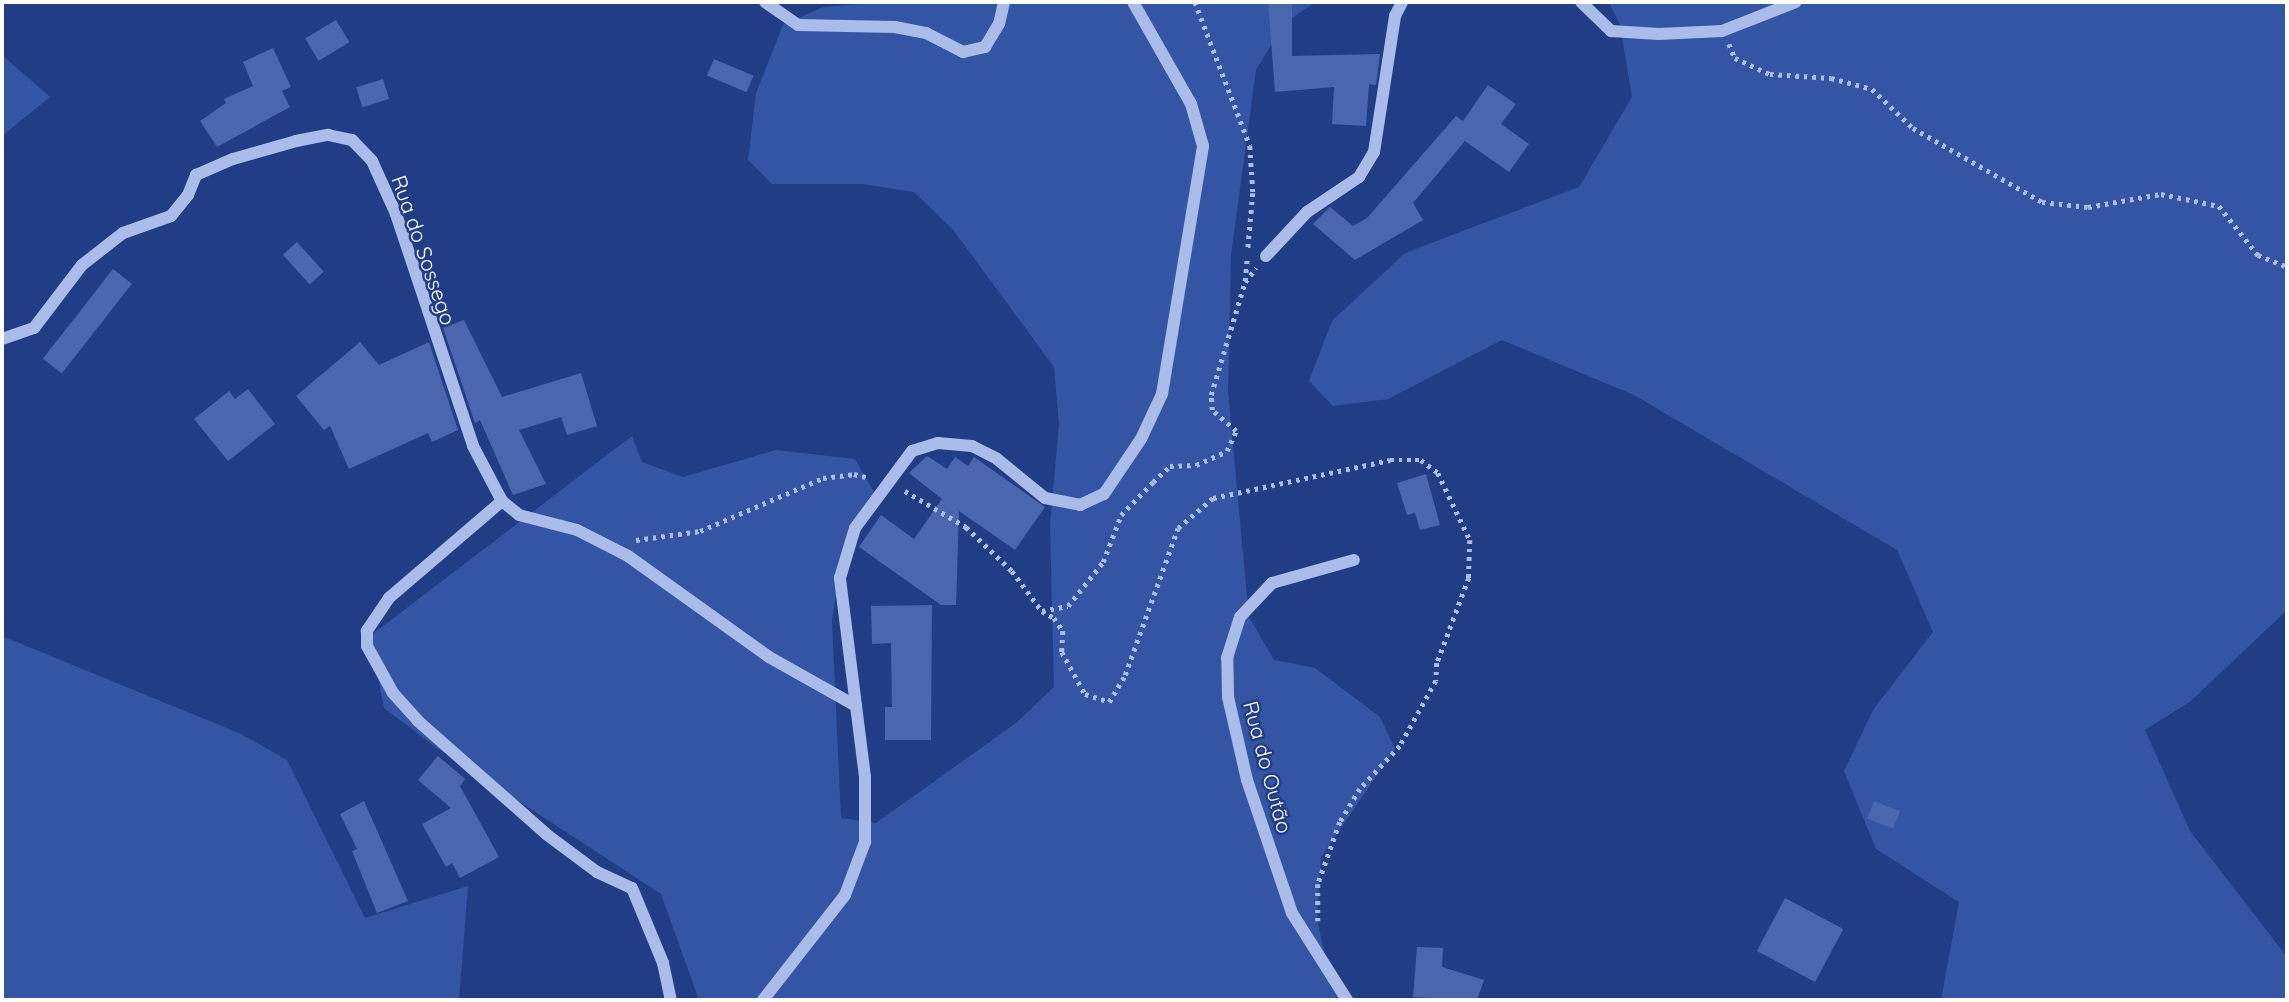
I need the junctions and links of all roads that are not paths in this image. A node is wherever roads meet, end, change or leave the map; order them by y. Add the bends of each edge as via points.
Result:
1 (765, 2) edge
2 (1004, 2) edge
3 (1133, 2) edge
4 (1402, 2) edge
5 (1581, 2) edge
6 (1796, 2) edge
7 (1266, 256) dead end
8 (2, 339) edge
9 (502, 501) junction
10 (1354, 560) dead end
11 (856, 706) junction
12 (671, 1000) edge
13 (763, 1000) edge
14 (1347, 1000) edge

1 - 2 street via 798,25 895,27 926,33 963,52 985,47 999,24
3 - 11 street via 1191,104 1203,146 1162,394 1141,439 1104,494 1080,505 1045,498 997,459 971,446 938,443 912,451 855,528 840,578
4 - 7 street via 1395,16 1374,152 1359,177 1307,212
5 - 6 street via 1611,31 1722,30
8 - 9 street, Rua do Sossego via 34,328 82,265 123,233 171,216 188,195 196,175 296,141 328,135 352,141 372,161 396,214 473,446
9 - 11 street via 519,515 577,530 606,544 769,657
9 - 12 street via 389,598 367,631 367,646 393,693 418,721 546,834 597,872 632,888 663,962
10 - 14 street, Rua do Outão via 1272,583 1240,617 1227,658 1228,697 1247,780 1292,913
11 - 13 street via 865,777 865,842 845,895

